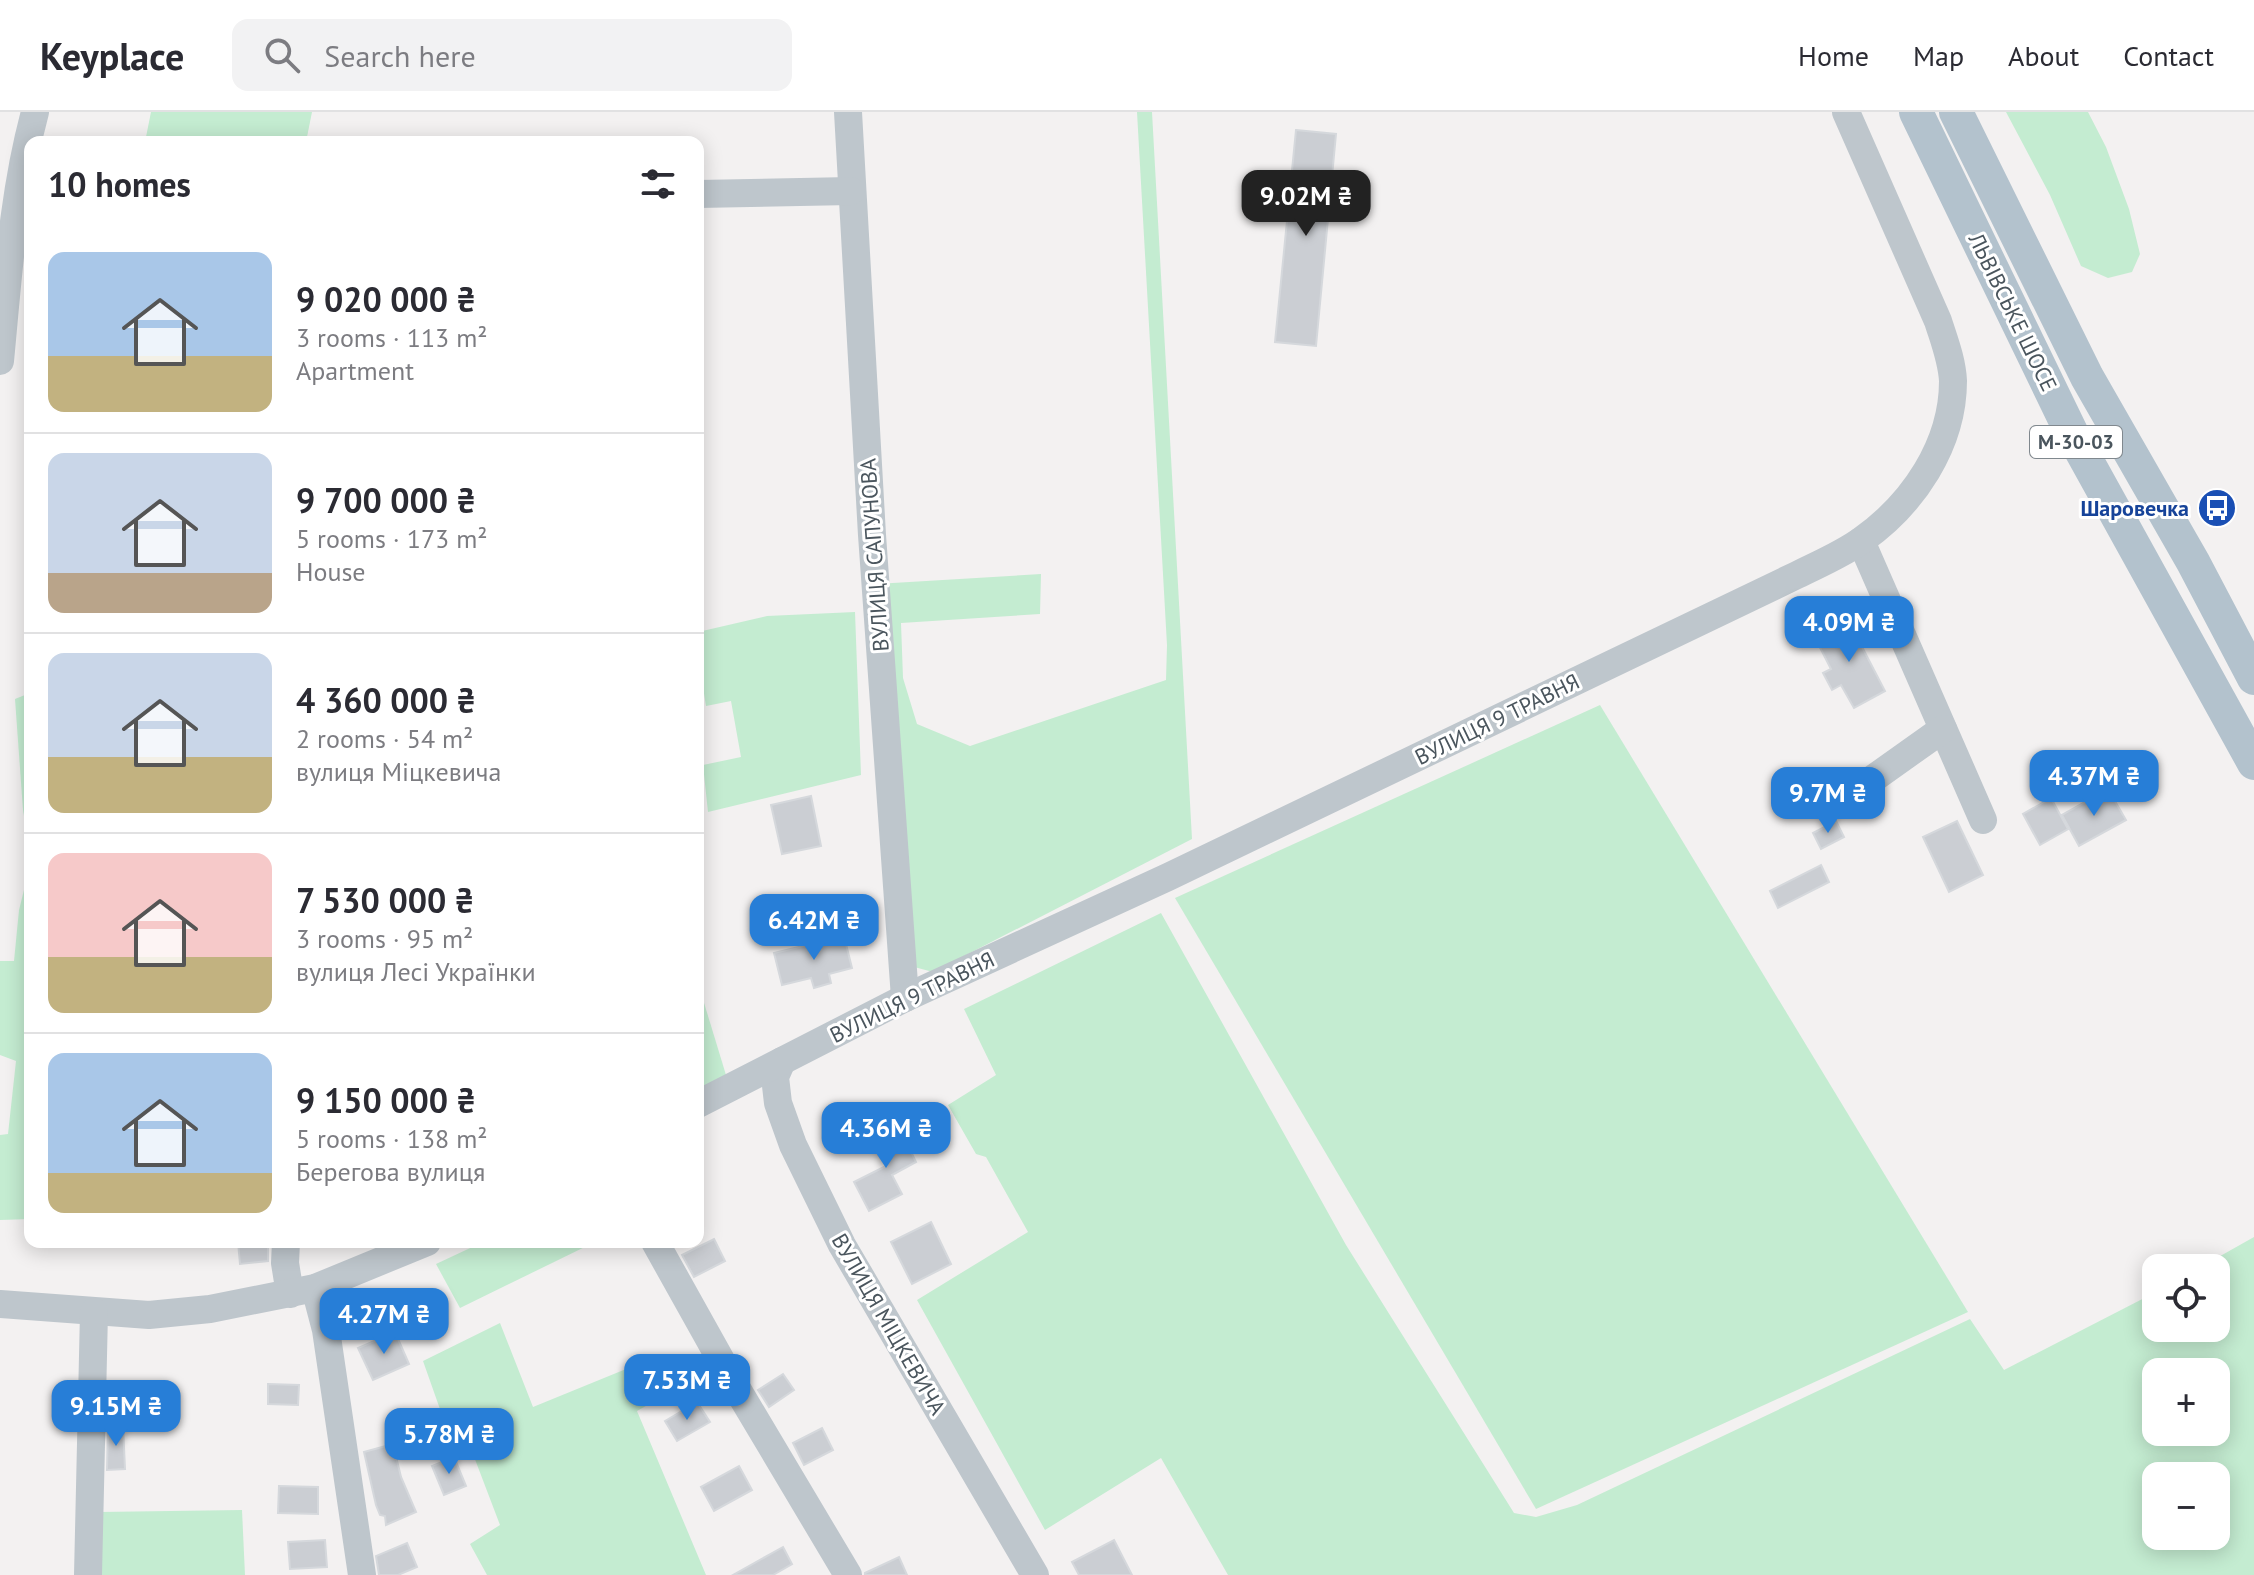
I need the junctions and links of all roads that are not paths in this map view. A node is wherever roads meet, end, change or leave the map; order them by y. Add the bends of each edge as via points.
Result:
1 (35, 112) edge
2 (848, 112) edge
3 (1846, 112) edge
4 (1916, 112) edge
5 (1956, 112) edge
6 (28, 136) edge
7 (24, 152) edge
8 (851, 191) junction
9 (704, 194) edge
10 (0, 361) edge
11 (1861, 541) junction
12 (2254, 678) edge
13 (1943, 729) junction
14 (2254, 763) edge
15 (1874, 778) dead end
16 (1983, 820) dead end
17 (905, 998) junction
18 (782, 1061) junction
19 (704, 1101) edge
20 (286, 1248) edge
21 (412, 1248) edge
22 (658, 1248) edge
23 (303, 1291) junction
24 (0, 1304) edge
25 (94, 1312) junction
26 (88, 1575) edge
27 (362, 1575) edge
28 (848, 1575) edge
29 (1035, 1575) edge

1 - 6 street
2 - 8 street, ВУЛИЦЯ САПУНОВА
3 - 11 street, ВУЛИЦЯ 9 ТРАВНЯ via 1938,321 1953,379 1950,408 1933,459 1911,496
4 - 14 main road, ЛЬВІВСЬКЕ ШОСЕ / М-30-03 via 2072,434
5 - 12 main road, ЛЬВІВСЬКЕ ШОСЕ / М-30-03 via 2087,377
7 - 10 street
8 - 9 street
8 - 17 street, ВУЛИЦЯ САПУНОВА
11 - 13 street
11 - 17 street, ВУЛИЦЯ 9 ТРАВНЯ via 1168,877
13 - 15 street
13 - 16 street
17 - 18 street, ВУЛИЦЯ 9 ТРАВНЯ
18 - 19 street, ВУЛИЦЯ 9 ТРАВНЯ
18 - 29 street, ВУЛИЦЯ МІЦКЕВИЧА via 775,1077 778,1103 842,1245
20 - 23 street via 285,1263
21 - 23 street
22 - 28 street
23 - 25 street via 210,1309 149,1315
23 - 27 street via 326,1330
24 - 25 street
25 - 26 street

